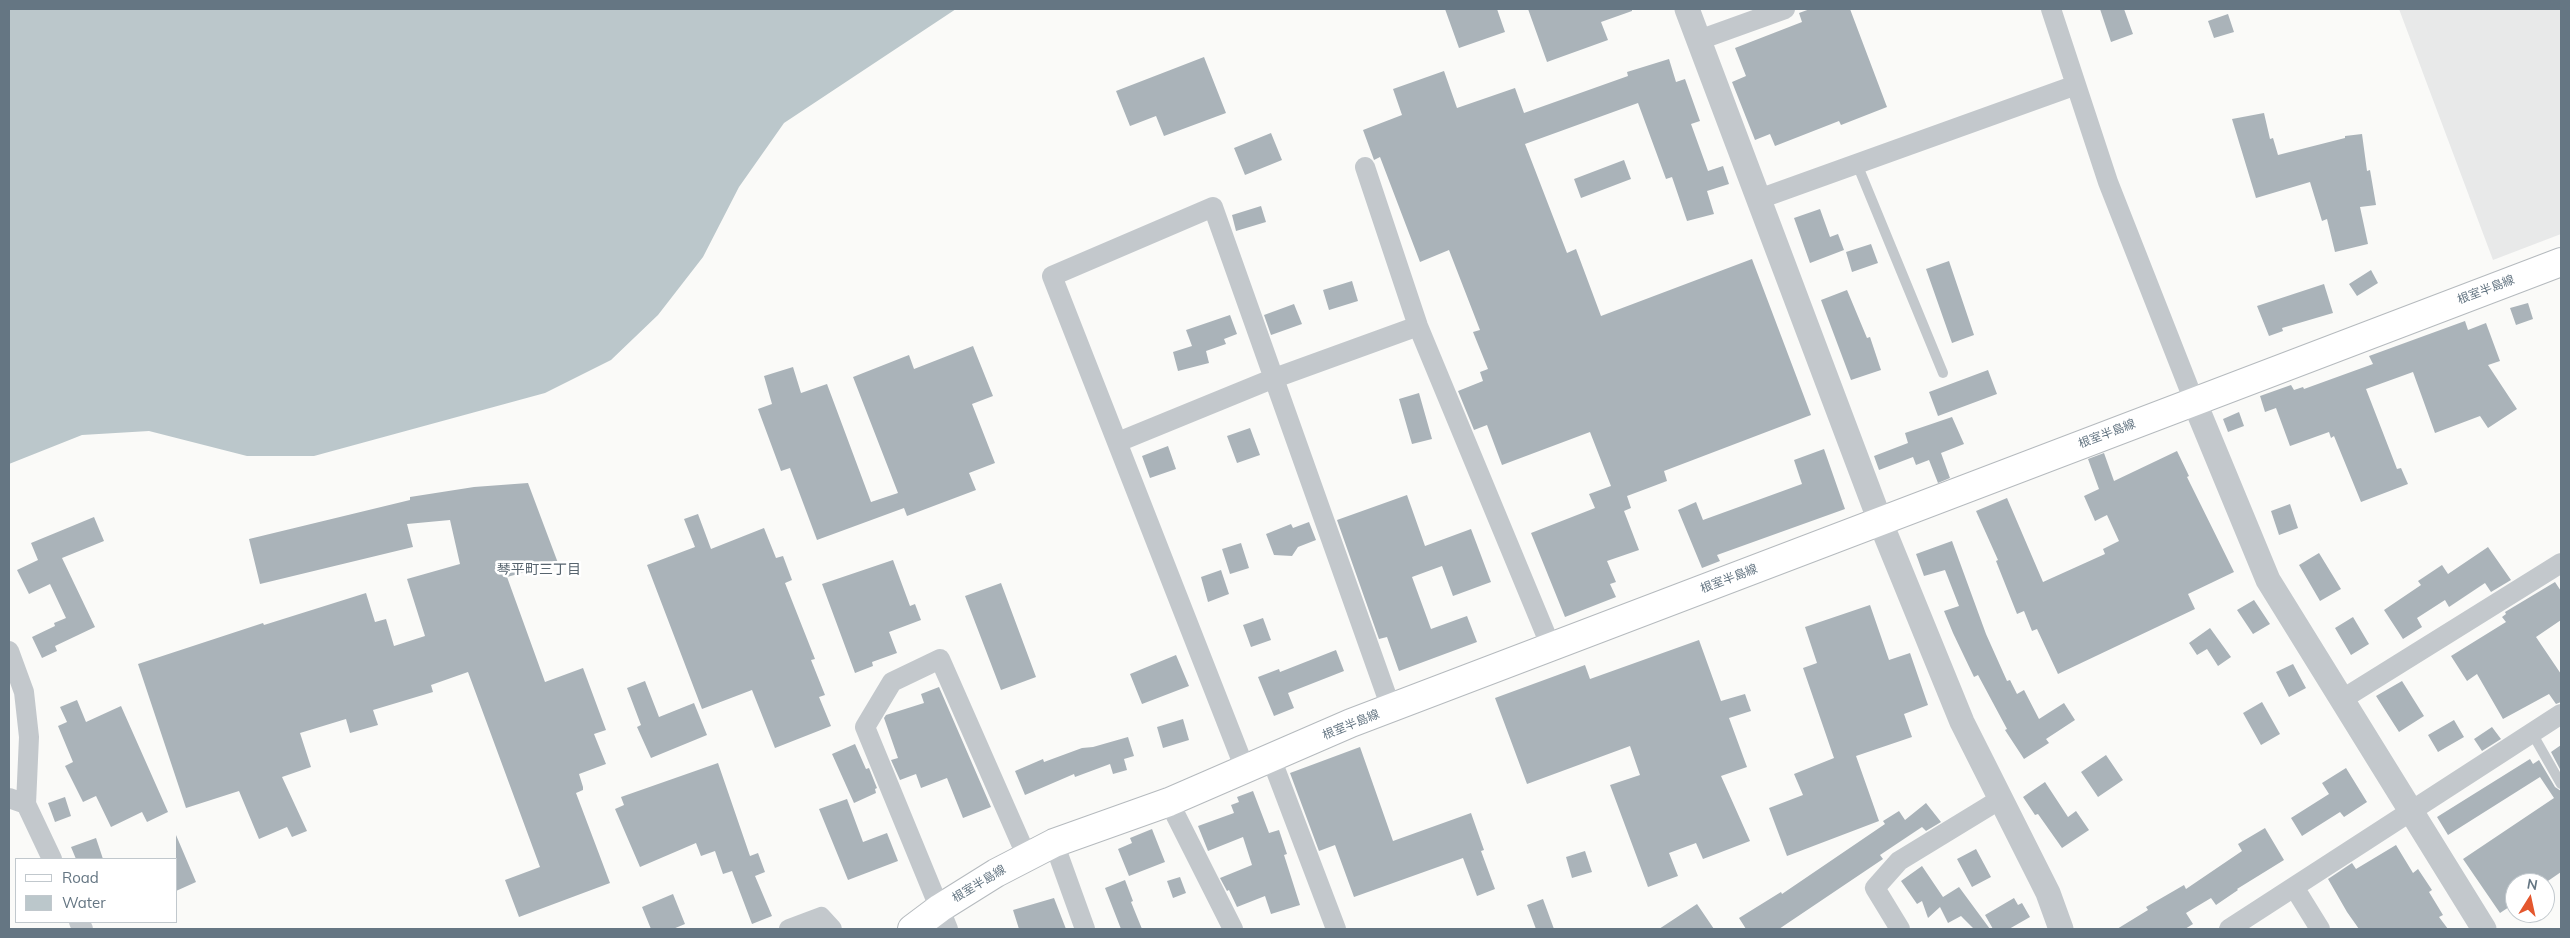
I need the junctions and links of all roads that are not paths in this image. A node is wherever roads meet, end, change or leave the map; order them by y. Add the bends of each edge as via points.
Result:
1 (1687, 9) edge
2 (1785, 9) edge
3 (2052, 9) edge
4 (1699, 40) junction
5 (2076, 85) junction
6 (1857, 164) junction
7 (1365, 167) dead end
8 (1759, 199) junction
9 (2561, 262) edge
10 (1418, 326) junction
11 (1943, 373) dead end
12 (1272, 380) junction
13 (2194, 401) junction
14 (1118, 442) junction
15 (1880, 521) junction
16 (2561, 563) edge
17 (1551, 647) junction
18 (9, 651) edge
19 (2341, 700) junction
20 (1391, 708) junction
21 (2561, 714) edge
22 (2532, 733) junction
23 (1271, 758) junction
24 (1245, 769) junction
25 (2561, 784) edge
26 (1999, 800) junction
27 (17, 801) edge
28 (1169, 802) junction
29 (2410, 810) junction
30 (1054, 843) junction
31 (1027, 857) junction
32 (51, 858) edge
33 (2294, 887) junction
34 (944, 919) edge
35 (789, 929) edge
36 (832, 929) edge
37 (912, 929) edge
38 (1085, 929) edge
39 (1233, 929) edge
40 (1336, 929) edge
41 (1900, 929) edge
42 (2061, 929) edge
43 (2229, 929) edge
44 (2320, 929) edge
45 (2484, 929) edge

1 - 4 street
2 - 4 street
3 - 5 street
4 - 8 street
5 - 6 street
5 - 13 street via 2108,182
6 - 8 street
6 - 11 lane
7 - 10 street
8 - 15 street
9 - 13 main road, 根室半島線
10 - 12 street
10 - 17 street
12 - 14 street
12 - 14 street via 1213,208 1052,276
12 - 20 street
13 - 15 main road, 根室半島線
13 - 19 street via 2268,580
14 - 24 street
15 - 17 main road, 根室半島線
15 - 26 street via 1962,722
16 - 19 street
17 - 20 main road, 根室半島線
18 - 27 street via 24,692 29,736
19 - 29 street
20 - 23 main road, 根室半島線
21 - 22 street
22 - 25 lane
22 - 29 street
23 - 24 main road, 根室半島線
23 - 40 street
24 - 28 main road, 根室半島線
26 - 41 street via 1899,861 1875,888
26 - 42 street via 2048,892
27 - 32 street
28 - 30 main road, 根室半島線
28 - 39 street
29 - 33 street
29 - 45 street
30 - 31 main road, 根室半島線
30 - 38 street
31 - 34 main road, 根室半島線 via 996,873
31 - 34 street via 940,659 892,682 865,728
33 - 43 street
33 - 44 street
34 - 37 main road, 根室半島線
35 - 36 street via 821,916

